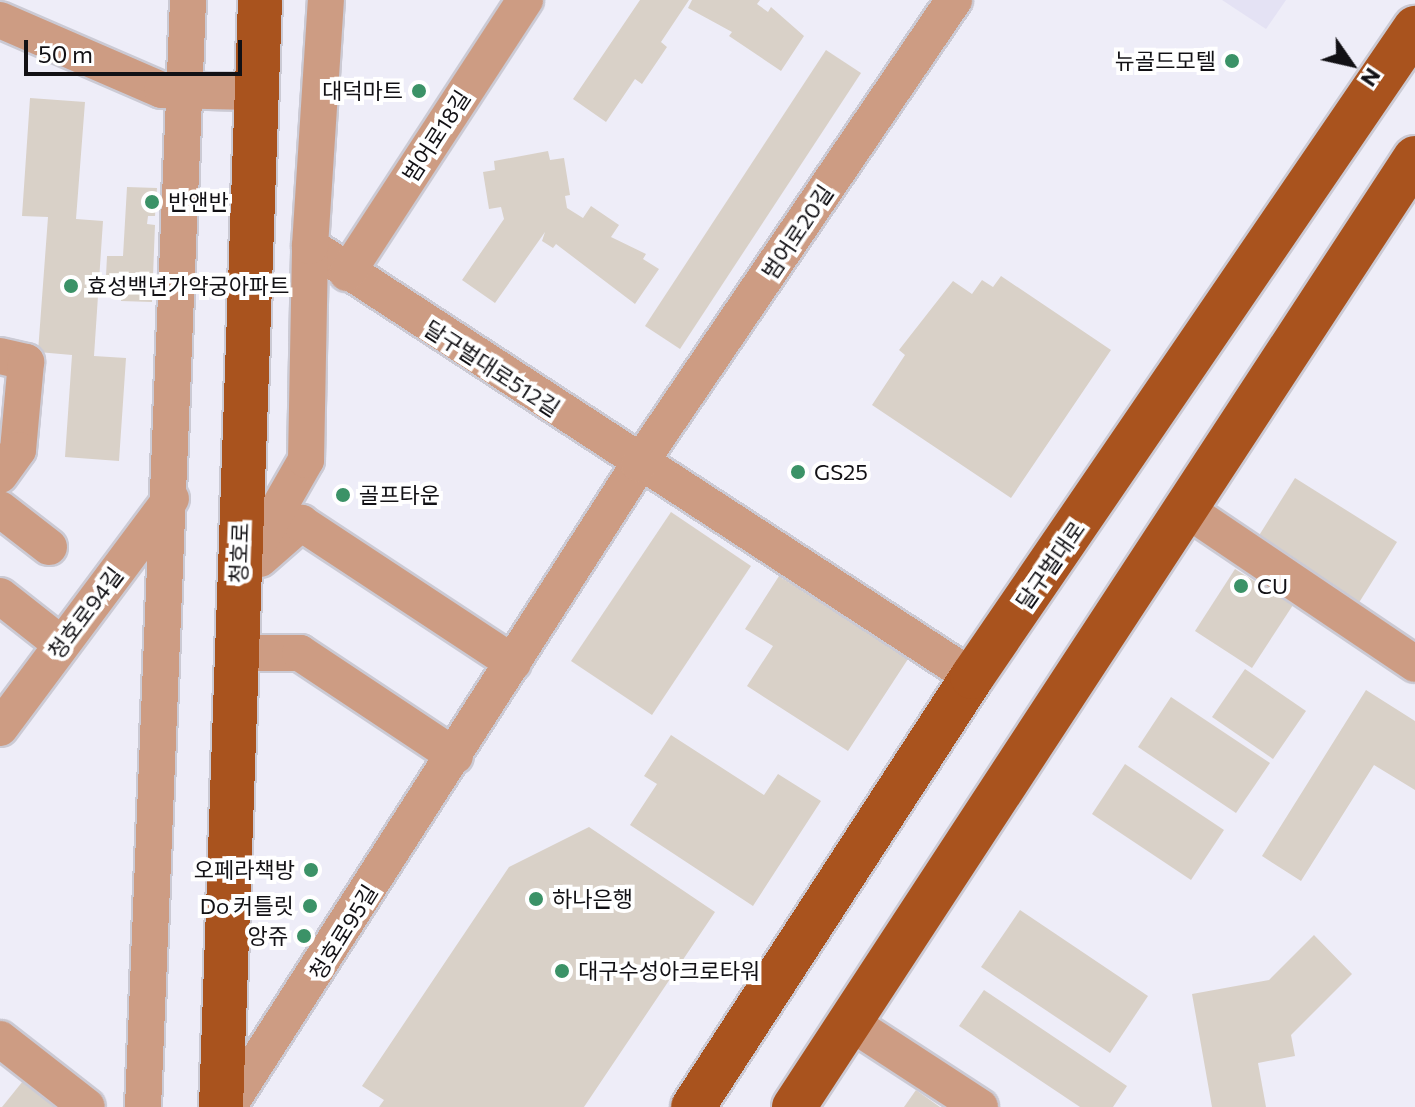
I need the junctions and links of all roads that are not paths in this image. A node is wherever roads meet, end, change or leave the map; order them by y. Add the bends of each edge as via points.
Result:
1 (188, 0) edge
2 (260, 0) edge
3 (326, 0) edge
4 (525, 0) edge
5 (954, 0) edge
6 (0, 20) edge
7 (1415, 28) edge
8 (182, 89) junction
9 (255, 92) junction
10 (1415, 158) edge
11 (310, 246) junction
12 (347, 273) junction
13 (0, 356) edge
14 (639, 464) junction
15 (0, 475) edge
16 (171, 499) junction
17 (0, 509) edge
18 (1187, 510) junction
19 (49, 547) dead end
20 (238, 578) junction
21 (0, 596) edge
22 (61, 644) junction
23 (235, 653) junction
24 (513, 663) junction
25 (1415, 664) edge
26 (972, 677) junction
27 (0, 728) edge
28 (455, 756) junction
29 (851, 1023) junction
30 (0, 1039) edge
31 (87, 1107) edge
32 (143, 1107) edge
33 (221, 1107) edge
34 (228, 1107) edge
35 (693, 1107) edge
36 (794, 1107) edge
37 (980, 1107) edge

1 - 8 street
2 - 9 main road, 청호로
3 - 11 street
4 - 12 street, 범어로18길
5 - 14 street, 범어로20길
6 - 8 street via 162,90
7 - 26 main road, 달구벌대로
8 - 9 street
8 - 16 street
9 - 20 main road, 청호로
10 - 18 main road
11 - 12 street, 달구벌대로512길
11 - 20 street via 306,460
12 - 14 street, 달구벌대로512길
13 - 15 street via 26,362 18,450
14 - 24 street, 청호로95길
14 - 26 street, 달구벌대로512길
16 - 22 street, 청호로94길
16 - 32 street
17 - 19 street
18 - 25 street
18 - 29 main road via 1037,730
20 - 23 main road, 청호로
20 - 24 street via 301,523
21 - 22 street
22 - 27 street, 청호로94길
23 - 28 street via 300,653
23 - 33 main road, 청호로
24 - 28 street, 청호로95길
26 - 35 main road, 달구벌대로
28 - 34 street, 청호로95길
29 - 36 main road
29 - 37 street
30 - 31 street

